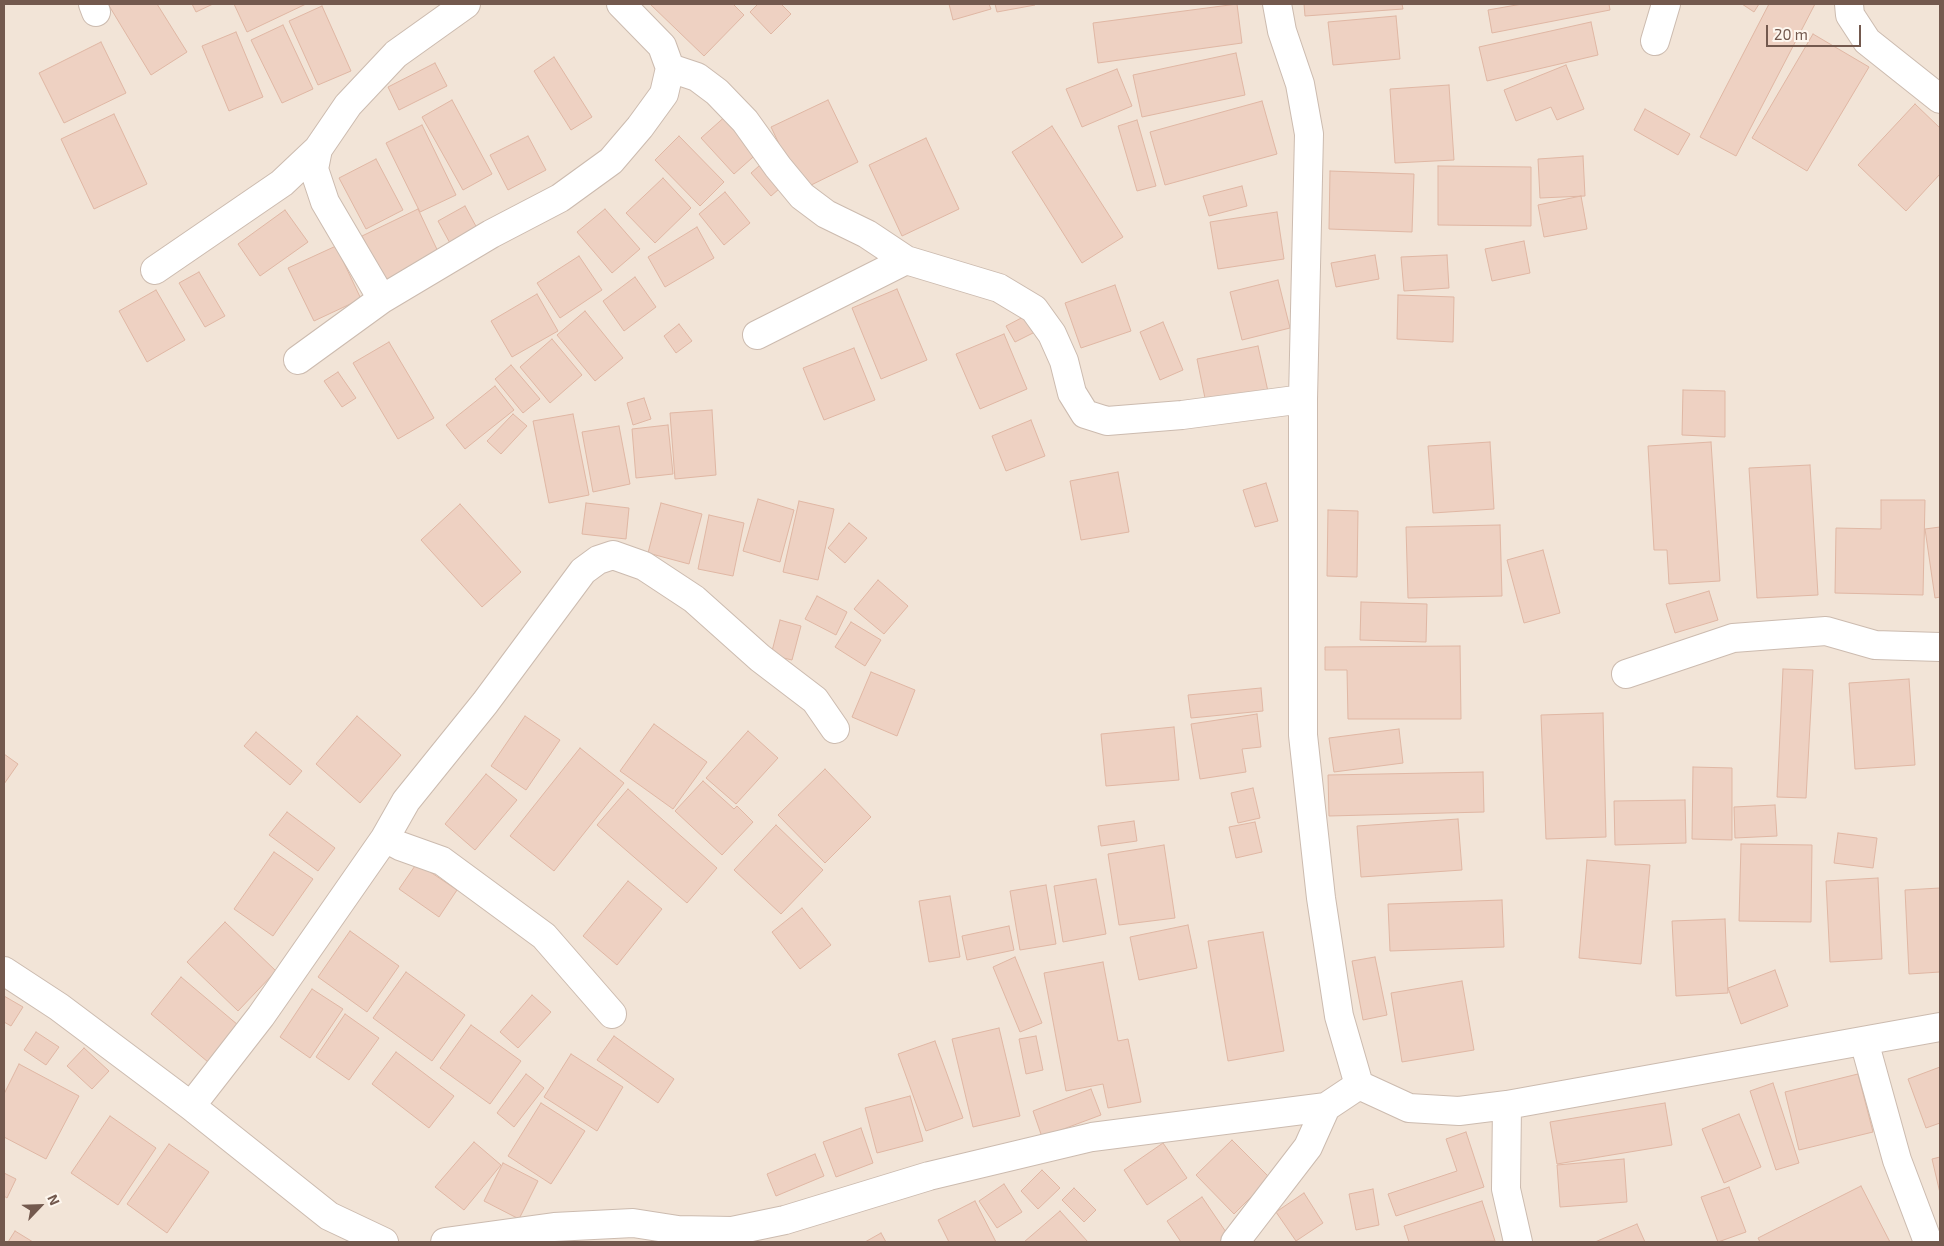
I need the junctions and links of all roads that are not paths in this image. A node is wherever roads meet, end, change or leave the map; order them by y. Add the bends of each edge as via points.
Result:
1 (466, 4) edge
2 (621, 4) edge
3 (1276, 4) edge
4 (1666, 4) edge
5 (1849, 4) edge
6 (1656, 41) dead end
7 (670, 68) junction
8 (1940, 99) edge
9 (318, 149) junction
10 (906, 260) junction
11 (155, 270) dead end
12 (382, 298) junction
13 (757, 335) dead end
14 (298, 360) dead end
15 (1303, 400) junction
16 (1940, 647) edge
17 (1626, 674) dead end
18 (835, 729) dead end
19 (385, 838) junction
20 (4, 971) edge
21 (612, 1014) dead end
22 (1940, 1027) edge
23 (1864, 1042) junction
24 (1359, 1085) junction
25 (1507, 1105) junction
26 (191, 1106) junction
27 (1326, 1107) junction
28 (384, 1242) edge
29 (445, 1242) edge
30 (1235, 1242) edge
31 (1518, 1242) edge
32 (1928, 1242) edge

1 - 9 street via 396,54 348,105
2 - 7 street via 662,46
3 - 15 street via 1300,84 1308,134
4 - 6 street
5 - 8 street via 1850,15 1868,41
7 - 10 street via 697,77 717,92 745,121 802,196 826,214 867,234
7 - 12 street via 664,94 611,161 560,198
9 - 11 street via 282,182
9 - 12 street via 314,169 325,202
10 - 13 street
10 - 15 street via 999,288 1034,309 1052,334 1064,361 1072,393 1085,414 1107,421 1182,416
12 - 14 street
15 - 24 street via 1303,735 1337,1006
16 - 17 street via 1875,645 1826,631 1733,638
18 - 19 street via 815,700 760,658 694,599 644,566 614,554 583,571 485,703 406,801
19 - 21 street via 442,860 544,936
19 - 26 street via 261,1016
20 - 26 street via 59,1007
22 - 23 street
23 - 25 street
23 - 32 street via 1897,1160
24 - 25 street via 1409,1108 1459,1111
24 - 27 street
25 - 31 street via 1506,1189
26 - 28 street via 329,1216
27 - 29 street via 1092,1137 929,1176 785,1220 732,1231 678,1230 633,1222 554,1227
27 - 30 street via 1308,1148

